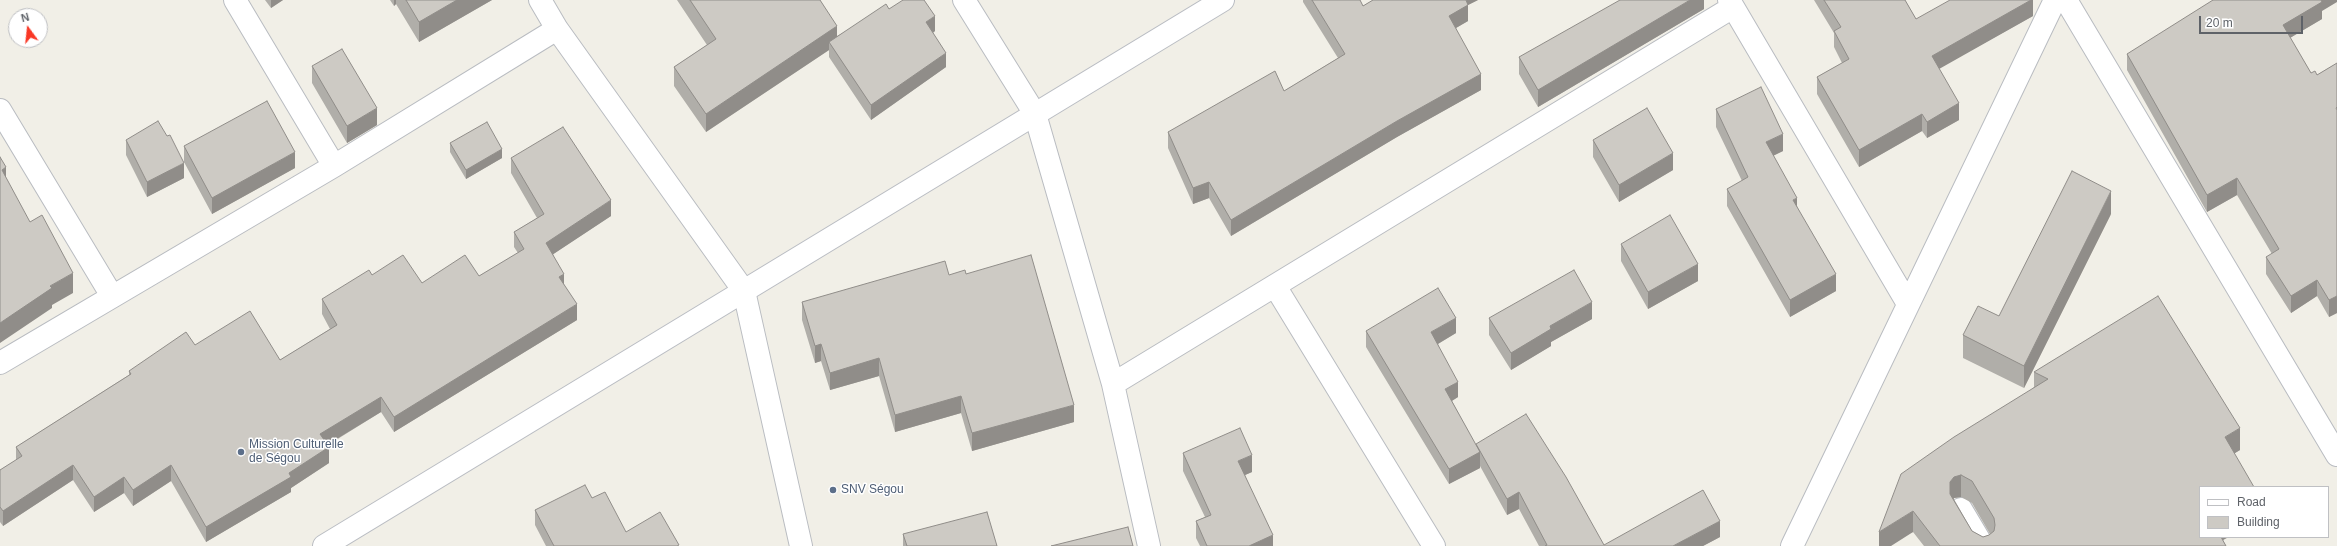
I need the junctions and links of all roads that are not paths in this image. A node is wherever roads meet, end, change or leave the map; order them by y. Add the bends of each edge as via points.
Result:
1 (235, 0) edge
2 (540, 0) edge
3 (964, 0) edge
4 (1223, 0) edge
5 (2056, 0) edge
6 (2066, 0) edge
7 (1731, 3) edge
8 (558, 29) junction
9 (0, 110) edge
10 (1035, 114) junction
11 (334, 166) junction
12 (1275, 286) junction
13 (744, 291) junction
14 (112, 296) junction
15 (1908, 304) junction
16 (0, 363) edge
17 (1113, 384) junction
18 (2337, 455) edge
19 (1961, 509) edge
20 (324, 546) edge
21 (801, 546) edge
22 (1148, 546) edge
23 (1434, 546) edge
24 (1792, 546) edge
25 (1983, 546) edge

1 - 11 street
2 - 8 street
3 - 10 street
4 - 10 street
5 - 15 street
6 - 18 street
7 - 12 street
7 - 15 street
8 - 11 street
8 - 13 street
9 - 14 street
10 - 13 street
10 - 17 street
11 - 14 street
12 - 17 street
12 - 23 street
13 - 20 street
13 - 21 street
14 - 16 street
15 - 24 street
17 - 22 street
19 - 25 street

